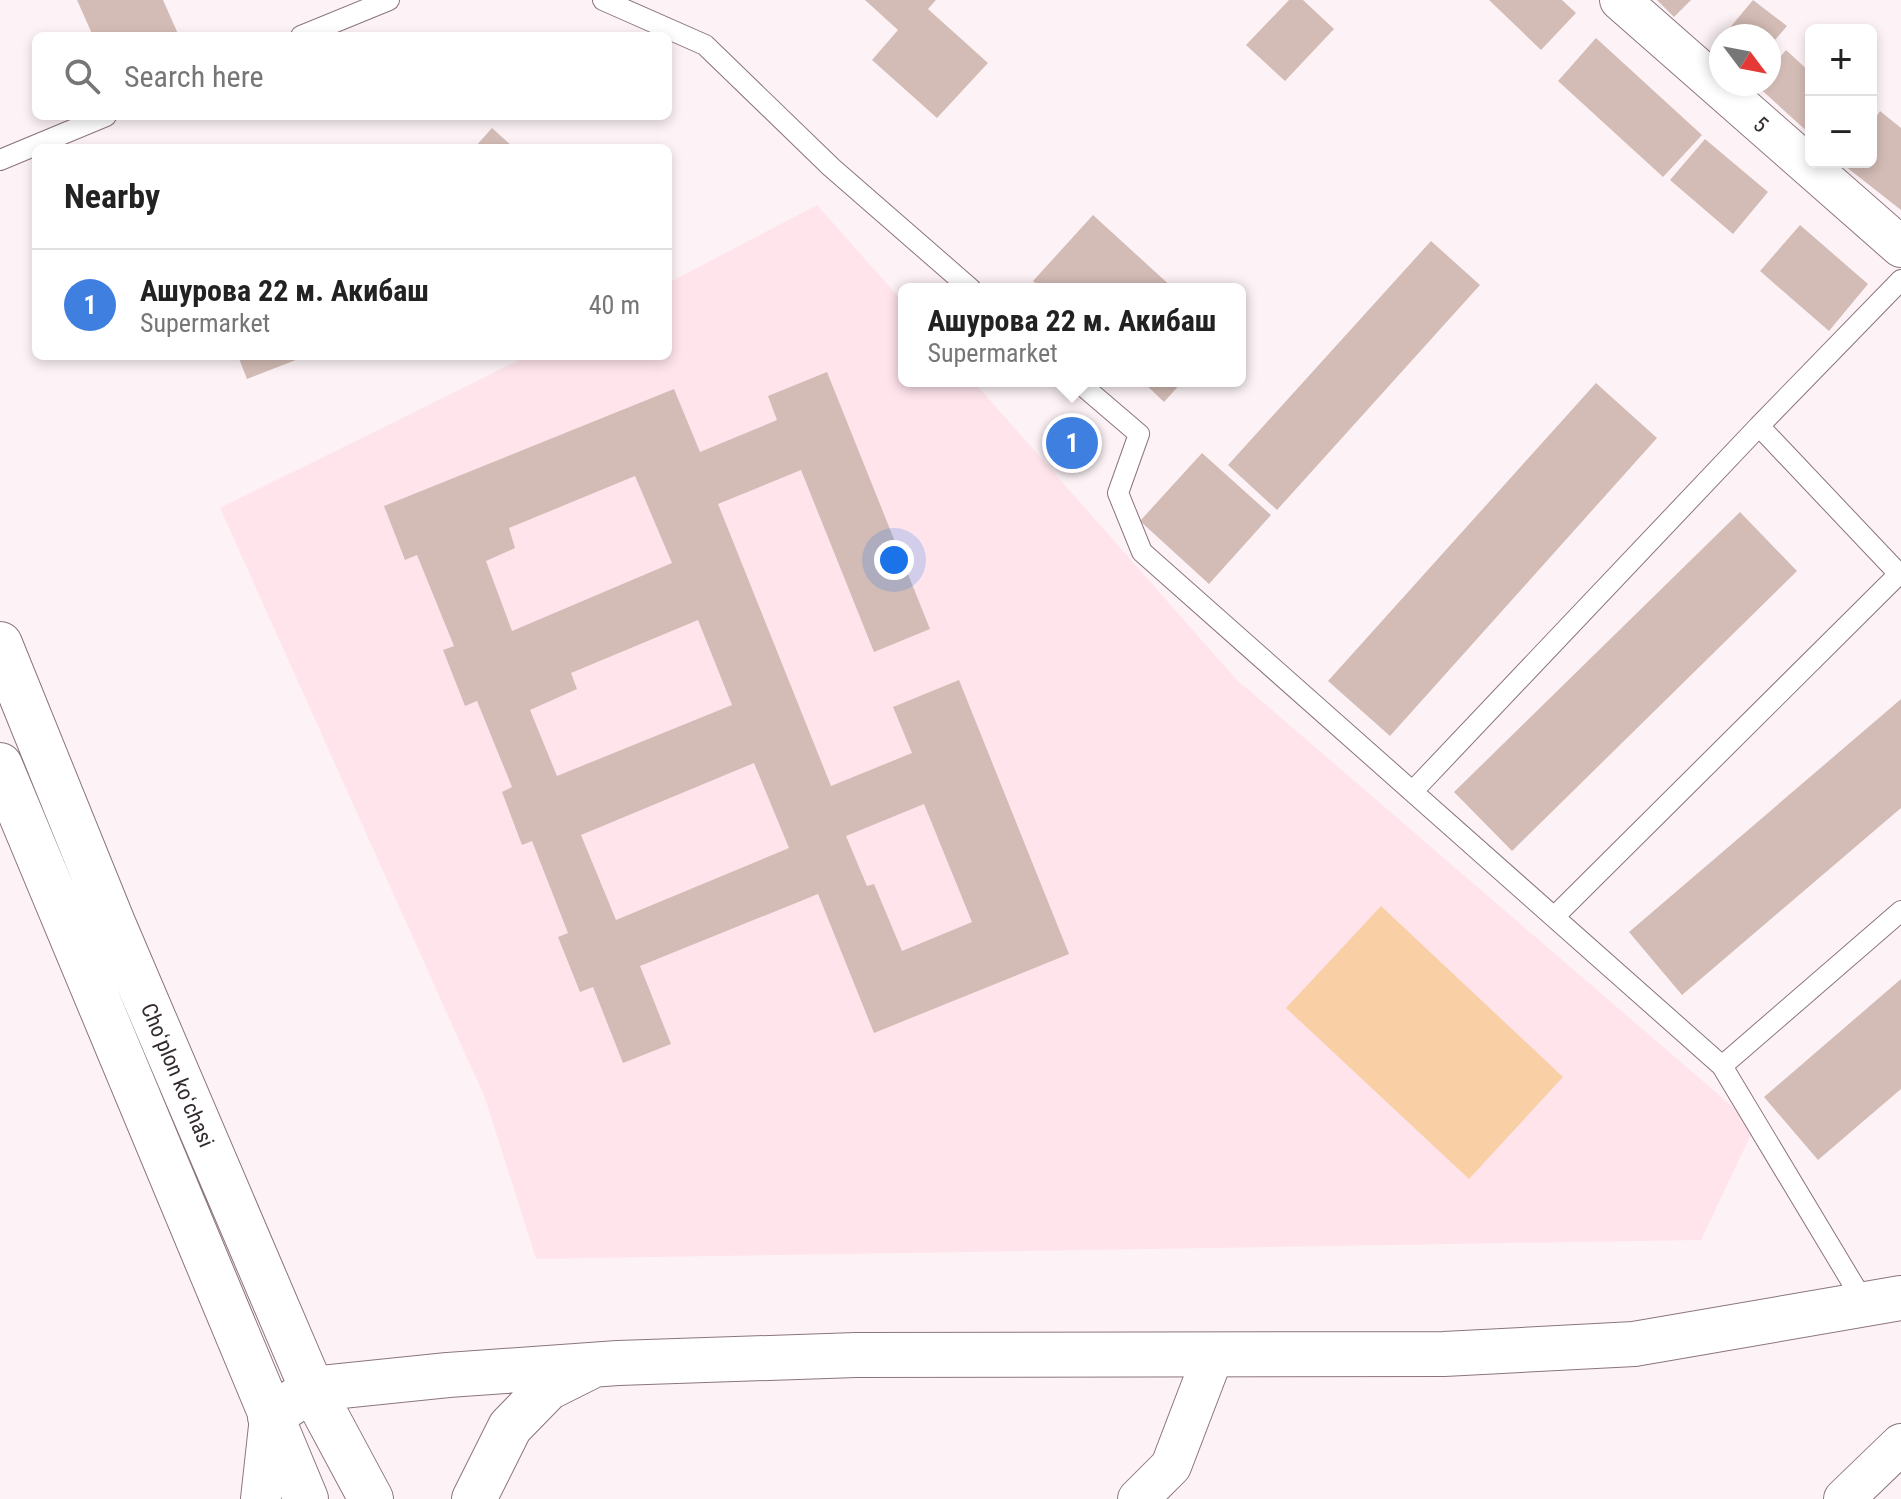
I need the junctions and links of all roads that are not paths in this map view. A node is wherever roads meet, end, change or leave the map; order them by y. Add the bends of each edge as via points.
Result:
1 (389, 0) edge
2 (603, 0) edge
3 (1620, 0) edge
4 (311, 32) edge
5 (96, 120) edge
6 (39, 144) edge
7 (32, 147) edge
8 (0, 160) edge
9 (1901, 247) edge
10 (1901, 280) edge
11 (964, 283) edge
12 (1084, 387) edge
13 (1759, 426) junction
14 (1900, 575) edge
15 (0, 644) edge
16 (0, 765) edge
17 (1413, 791) junction
18 (1901, 911) edge
19 (1554, 917) junction
20 (1722, 1066) junction
21 (1883, 1301) edge
22 (1213, 1356) junction
23 (594, 1364) junction
24 (312, 1389) junction
25 (270, 1417) junction
26 (1901, 1444) edge
27 (261, 1499) edge
28 (306, 1499) edge
29 (371, 1499) edge
30 (474, 1499) edge
31 (1138, 1499) edge
32 (1844, 1499) edge

1 - 4 lane
2 - 11 lane via 705,45 831,167
3 - 9 street, 5 / 5
5 - 6 lane
7 - 8 lane
10 - 13 lane
12 - 17 lane via 1139,434 1118,493 1142,552
13 - 14 lane
13 - 17 lane
14 - 19 lane
15 - 24 main road, Choʻplon koʻchasi
16 - 25 main road, Choʻplon koʻchasi
17 - 19 lane
18 - 20 lane
19 - 20 lane
20 - 21 lane
21 - 22 main road via 1634,1344 1444,1354
22 - 23 main road via 856,1355
22 - 31 street via 1171,1466
23 - 24 main road
23 - 30 main road via 548,1388 510,1427
24 - 25 main road
24 - 29 main road, Choʻplon koʻchasi
25 - 27 street
25 - 28 main road, Choʻplon koʻchasi
26 - 32 street

